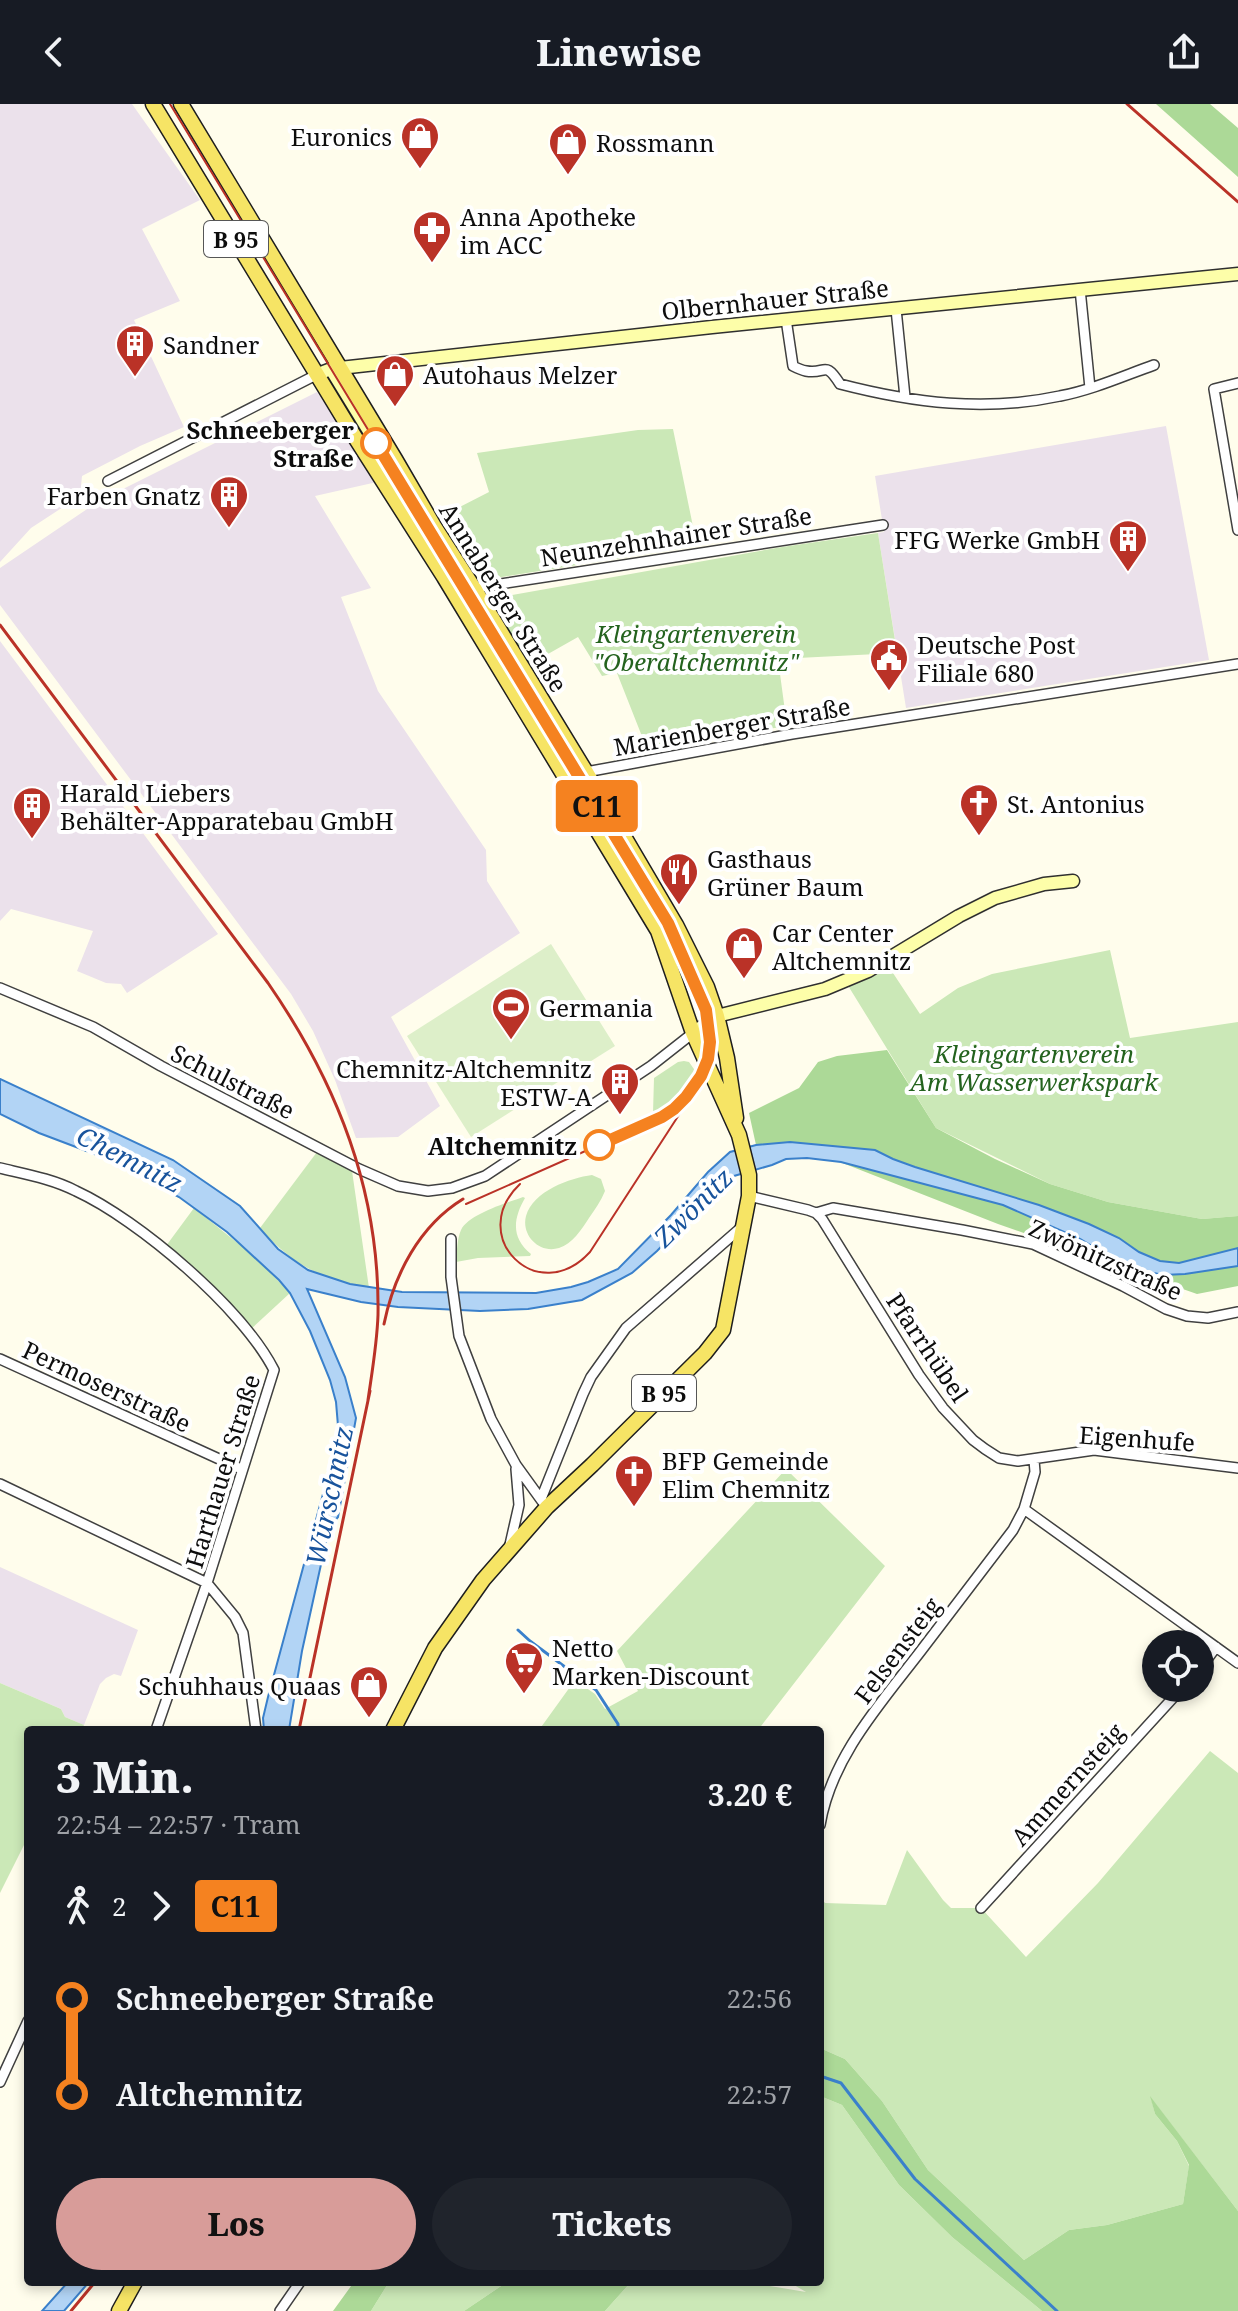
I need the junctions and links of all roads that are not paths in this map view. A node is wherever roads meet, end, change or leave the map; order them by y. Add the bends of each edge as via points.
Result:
1 (153, 104) edge
2 (181, 104) edge
3 (1238, 274) edge
4 (1080, 289) junction
5 (896, 309) junction
6 (786, 319) junction
7 (1154, 365) dead end
8 (330, 370) junction
9 (1238, 383) edge
10 (1090, 388) junction
11 (905, 397) junction
12 (108, 481) dead end
13 (883, 525) dead end
14 (1238, 530) edge
15 (474, 588) junction
16 (1238, 664) edge
17 (586, 772) junction
18 (568, 783) junction
19 (1073, 881) dead end
20 (0, 988) edge
21 (717, 1016) junction
22 (693, 1033) junction
23 (741, 1141) junction
24 (0, 1168) edge
25 (749, 1196) junction
26 (816, 1213) junction
27 (743, 1226) junction
28 (451, 1239) dead end
29 (1238, 1312) edge
30 (0, 1359) edge
31 (1034, 1460) junction
32 (516, 1465) junction
33 (1238, 1468) edge
34 (241, 1469) junction
35 (0, 1484) edge
36 (544, 1503) junction
37 (1024, 1509) junction
38 (509, 1549) junction
39 (207, 1583) junction
40 (1216, 1647) junction
41 (1214, 1650) edge
42 (1238, 1663) edge
43 (1169, 1702) edge
44 (157, 1726) edge
45 (255, 1726) edge
46 (395, 1726) edge
47 (824, 1801) edge
48 (981, 1908) dead end
49 (24, 2030) edge
50 (0, 2082) edge
51 (133, 2286) edge
52 (297, 2286) edge
53 (119, 2311) edge
54 (280, 2311) edge

1 - 8 main road, Annaberger Straße / B 95
2 - 8 main road, Annaberger Straße / B 95
3 - 4 street, Olbernhauer Straße
4 - 5 street, Olbernhauer Straße
4 - 10 street
5 - 6 street, Olbernhauer Straße
5 - 11 street
6 - 8 street, Olbernhauer Straße
6 - 11 street via 793,366 807,372 827,369 840,384
7 - 10 street
8 - 12 street
8 - 15 main road, Annaberger Straße / B 95 via 395,459
8 - 18 main road, Annaberger Straße / B 95 via 366,456
9 - 14 street via 1214,389
10 - 11 street via 1028,402 972,405
13 - 15 street, Neunzehnhainer Straße
15 - 17 main road, Annaberger Straße / B 95
16 - 17 street, Marienberger Straße
17 - 18 street, Marienberger Straße
17 - 21 main road, Annaberger Straße / B 95 via 682,936
18 - 22 main road, Annaberger Straße / B 95 via 658,931
19 - 21 street via 995,898 868,971 825,989
20 - 22 street, Schulstraße via 93,1027 373,1176 428,1191 471,1183 498,1168
21 - 22 street
21 - 23 main road, Annaberger Straße / B 95
22 - 23 main road, Annaberger Straße / B 95
23 - 25 main road, Annaberger Straße / B 95
24 - 34 street, Harthauer Straße via 73,1189 108,1207 197,1279 256,1340 274,1370
25 - 26 street
25 - 27 main road, Annaberger Straße / B 95
26 - 29 street, Zwönitzstraße via 833,1208 1033,1244 1187,1316
26 - 31 street, Pfarrhübel via 943,1408 999,1458
27 - 36 street via 626,1328 583,1394
27 - 36 main road, Annaberger Straße / B 95 via 723,1330 592,1465
28 - 32 street via 459,1336 491,1419
30 - 34 street, Permoserstraße
31 - 33 street, Eigenhufe via 1094,1450
31 - 37 street
32 - 36 street
32 - 38 street via 519,1505
34 - 39 street, Harthauer Straße
35 - 39 street
36 - 38 main road, Annaberger Straße / B 95
37 - 40 street
37 - 47 street, Felsensteig via 882,1701 839,1764
38 - 46 main road, Annaberger Straße / B 95 via 435,1648
39 - 44 street
39 - 45 street, Harthauer Straße via 243,1633
40 - 41 street
40 - 42 street
43 - 48 street, Ammernsteig
49 - 50 street
51 - 53 main road
52 - 54 street

